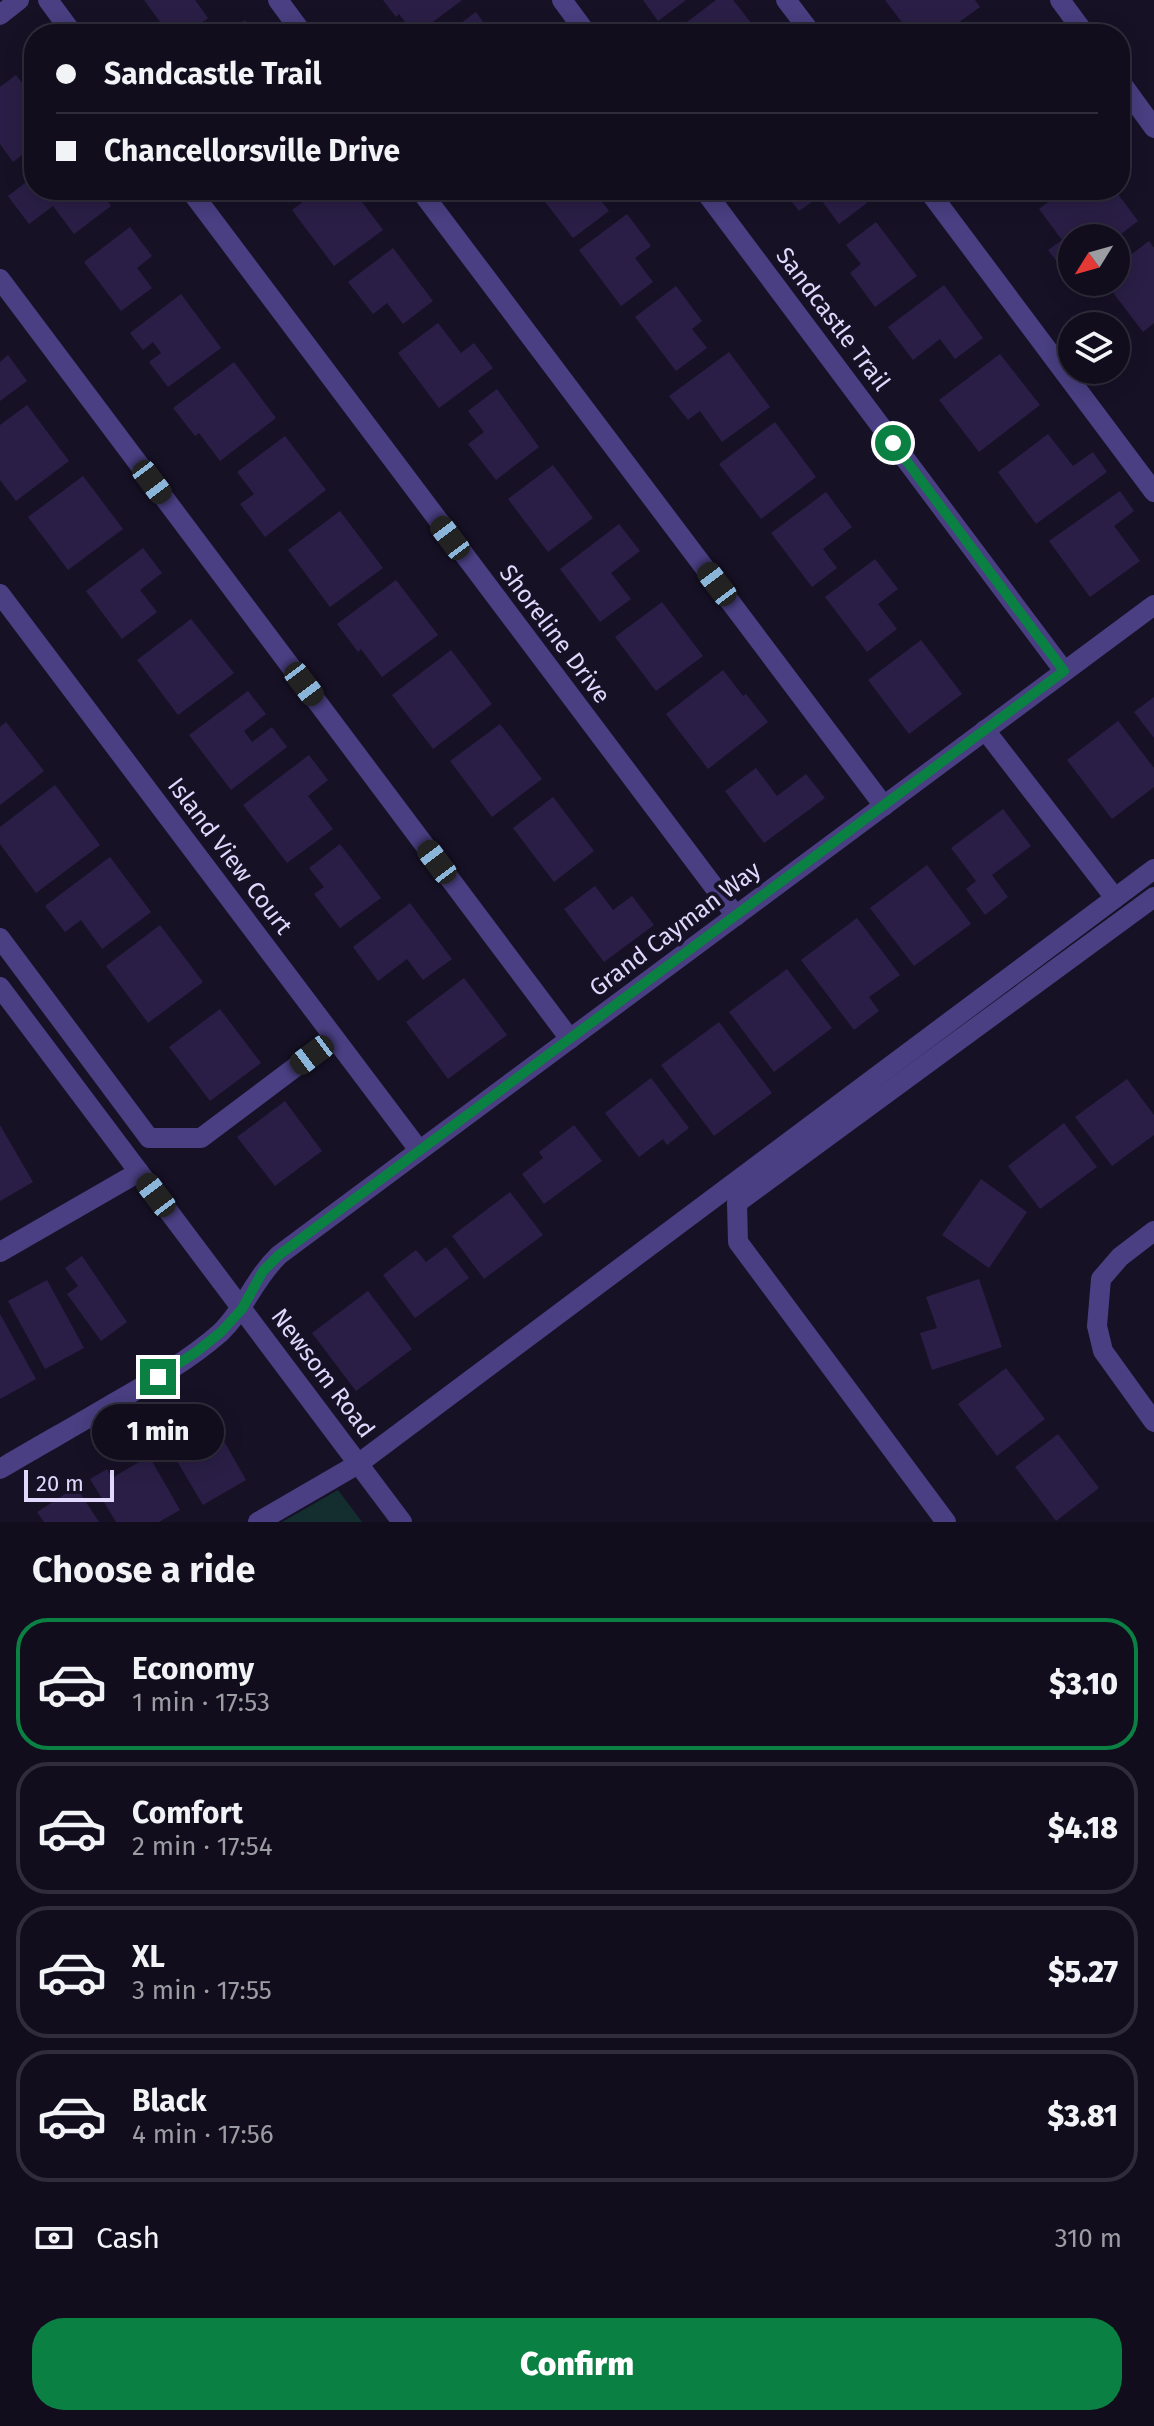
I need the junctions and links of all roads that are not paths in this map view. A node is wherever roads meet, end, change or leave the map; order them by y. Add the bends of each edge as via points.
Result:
1 (19, 0) edge
2 (48, 0) edge
3 (278, 0) edge
4 (562, 0) edge
5 (786, 0) edge
6 (1060, 0) edge
7 (0, 15) edge
8 (66, 24) edge
9 (296, 24) edge
10 (580, 24) edge
11 (804, 24) edge
12 (1078, 24) edge
13 (1130, 95) edge
14 (1154, 128) edge
15 (198, 200) edge
16 (428, 200) edge
17 (711, 200) edge
18 (935, 200) edge
19 (0, 279) edge
20 (1154, 492) edge
21 (0, 594) edge
22 (1154, 605) edge
23 (1064, 671) junction
24 (985, 730) junction
25 (884, 806) junction
26 (1154, 869) edge
27 (1154, 897) edge
28 (1115, 898) junction
29 (736, 916) junction
30 (0, 938) edge
31 (0, 987) edge
32 (334, 1038) junction
33 (570, 1039) junction
34 (419, 1150) junction
35 (139, 1172) junction
36 (1154, 1231) edge
37 (0, 1252) edge
38 (242, 1309) junction
39 (1154, 1422) edge
40 (358, 1464) junction
41 (0, 1469) edge
42 (258, 1522) edge
43 (402, 1522) edge
44 (946, 1522) edge

1 - 7 street
2 - 8 street
3 - 9 street
4 - 10 street
5 - 11 street
6 - 12 street
13 - 14 street
15 - 29 street, Shoreline Drive
16 - 25 street
17 - 23 street, Sandcastle Trail
18 - 20 street
19 - 33 street
21 - 32 street, Island View Court
22 - 23 street, Grand Cayman Way
23 - 24 street, Grand Cayman Way
24 - 25 street, Grand Cayman Way
24 - 28 street
25 - 29 street, Grand Cayman Way
26 - 28 street
27 - 44 street via 737,1203 738,1242
28 - 40 street
29 - 33 street, Grand Cayman Way
30 - 32 street via 149,1138 201,1138
31 - 35 street, Newsom Road
32 - 34 street, Island View Court
33 - 34 street, Grand Cayman Way
34 - 38 street, Grand Cayman Way via 279,1255 263,1271
35 - 37 street
35 - 38 street, Newsom Road
36 - 39 street via 1101,1279 1097,1326 1103,1351
38 - 40 street, Newsom Road
38 - 41 street, Grand Cayman Way via 196,1352
40 - 42 street
40 - 43 street, Newsom Road

